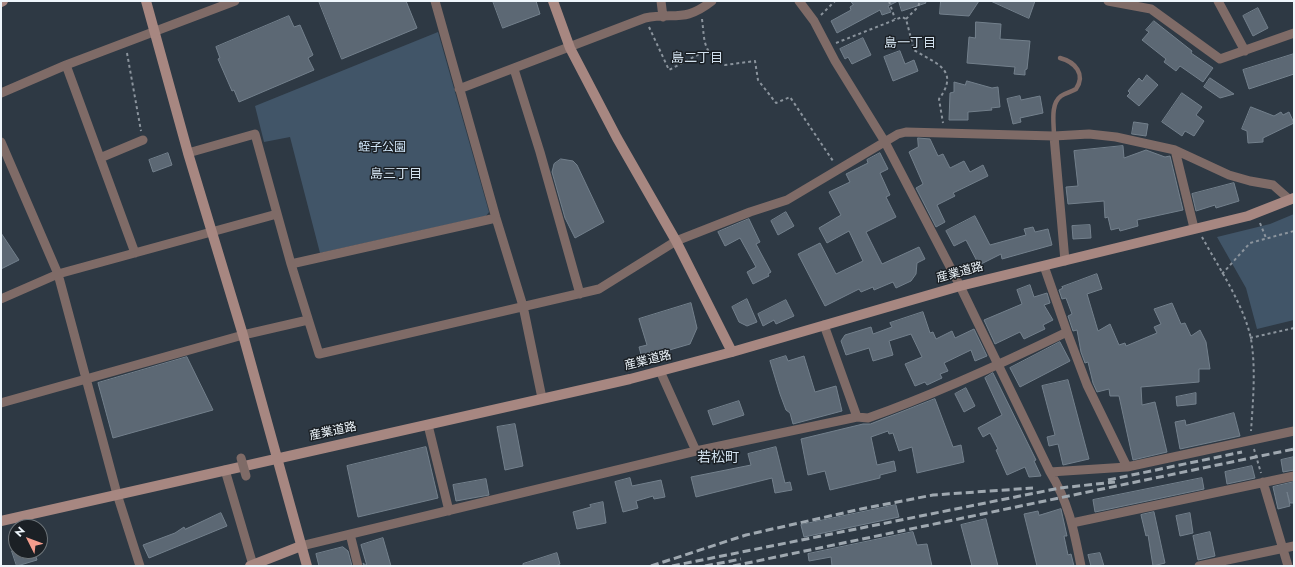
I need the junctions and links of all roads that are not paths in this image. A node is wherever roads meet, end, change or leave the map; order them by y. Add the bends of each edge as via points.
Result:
1 (146, 1) edge
2 (235, 1) edge
3 (435, 1) edge
4 (553, 1) edge
5 (661, 1) edge
6 (712, 1) edge
7 (800, 1) edge
8 (1108, 1) edge
9 (1218, 1) edge
10 (1136, 3) edge
11 (663, 17) junction
12 (156, 31) junction
13 (1294, 34) edge
14 (570, 48) junction
15 (1245, 51) junction
16 (1060, 58) dead end
17 (66, 65) junction
18 (514, 69) junction
19 (459, 89) junction
20 (1, 93) edge
21 (1054, 136) junction
22 (143, 140) road end
23 (1, 142) edge
24 (885, 142) junction
25 (1175, 150) junction
26 (188, 153) junction
27 (100, 158) junction
28 (1292, 199) edge
29 (277, 214) junction
30 (496, 218) junction
31 (1194, 228) junction
32 (212, 233) junction
33 (676, 241) junction
34 (135, 253) junction
35 (1065, 261) junction
36 (292, 264) junction
37 (1044, 266) junction
38 (58, 274) junction
39 (960, 286) junction
40 (580, 294) junction
41 (1, 299) edge
42 (523, 306) junction
43 (308, 320) junction
44 (824, 325) junction
45 (1067, 332) junction
46 (243, 335) junction
47 (732, 352) junction
48 (999, 365) junction
49 (660, 371) junction
50 (86, 379) junction
51 (542, 398) junction
52 (1, 403) edge
53 (858, 417) junction
54 (428, 425) junction
55 (1294, 431) edge
56 (696, 451) junction
57 (241, 458) dead end
58 (276, 458) junction
59 (1127, 467) junction
60 (225, 470) junction
61 (1050, 472) junction
62 (246, 476) dead end
63 (1294, 476) edge
64 (1263, 482) junction
65 (117, 494) junction
66 (449, 511) junction
67 (1, 521) edge
68 (1072, 523) junction
69 (350, 534) junction
70 (301, 546) junction
71 (1294, 546) edge
72 (1283, 549) junction
73 (252, 565) edge
74 (140, 566) edge
75 (307, 566) edge
76 (358, 566) edge
77 (1080, 566) edge
78 (1198, 566) edge
79 (1288, 566) edge

1 - 12 street
2 - 12 street
3 - 19 street
4 - 14 street
5 - 11 street
6 - 11 street via 690,14
7 - 24 street
8 - 10 street
9 - 15 street
10 - 15 street via 1151,8 1220,59
11 - 14 street via 645,18
12 - 17 street
12 - 26 street
13 - 15 street
14 - 18 street
14 - 33 street via 617,138
16 - 21 lane via 1072,63 1080,79 1076,89 1058,100 1054,114
17 - 20 street
17 - 27 street
18 - 19 street
18 - 40 street
19 - 30 street
21 - 24 street via 906,132
21 - 25 street via 1096,135
21 - 35 street
22 - 27 street
23 - 38 street
24 - 33 street via 787,200
24 - 39 street
25 - 28 street via 1229,175 1273,185
25 - 31 street
26 - 29 street via 255,134
26 - 32 street
27 - 34 street
28 - 31 street, 産業道路 via 1248,216
29 - 32 street
29 - 36 street
30 - 36 street
30 - 42 street
31 - 35 street, 産業道路
32 - 34 street
32 - 46 street
33 - 40 street via 599,289
33 - 47 street
34 - 38 street
35 - 37 street, 産業道路
36 - 43 street
37 - 39 street, 産業道路
37 - 45 street
38 - 41 street
38 - 50 street
39 - 44 street, 産業道路
39 - 48 street
40 - 42 street
42 - 43 street via 319,354
42 - 51 street
43 - 46 street
44 - 47 street, 産業道路
44 - 53 street
45 - 48 street
45 - 59 street via 1087,385
46 - 50 street
46 - 58 street
47 - 49 street, 産業道路
48 - 53 street via 927,397 868,418
48 - 61 street
49 - 51 street, 産業道路
49 - 56 street
50 - 52 street
50 - 65 street
51 - 54 street, 産業道路
53 - 56 street
54 - 58 street, 産業道路
54 - 66 street
55 - 59 street
56 - 66 street
57 - 62 street, bridge
58 - 60 street, 産業道路
58 - 70 street
59 - 61 street
60 - 65 street, 産業道路
60 - 73 street
61 - 68 street via 1064,497
63 - 64 street
64 - 68 street
64 - 72 street
65 - 67 street, 産業道路
65 - 74 street
66 - 69 street
68 - 77 street
69 - 70 street
69 - 76 street
70 - 73 street
70 - 75 street
71 - 72 street
72 - 78 street
72 - 79 street

